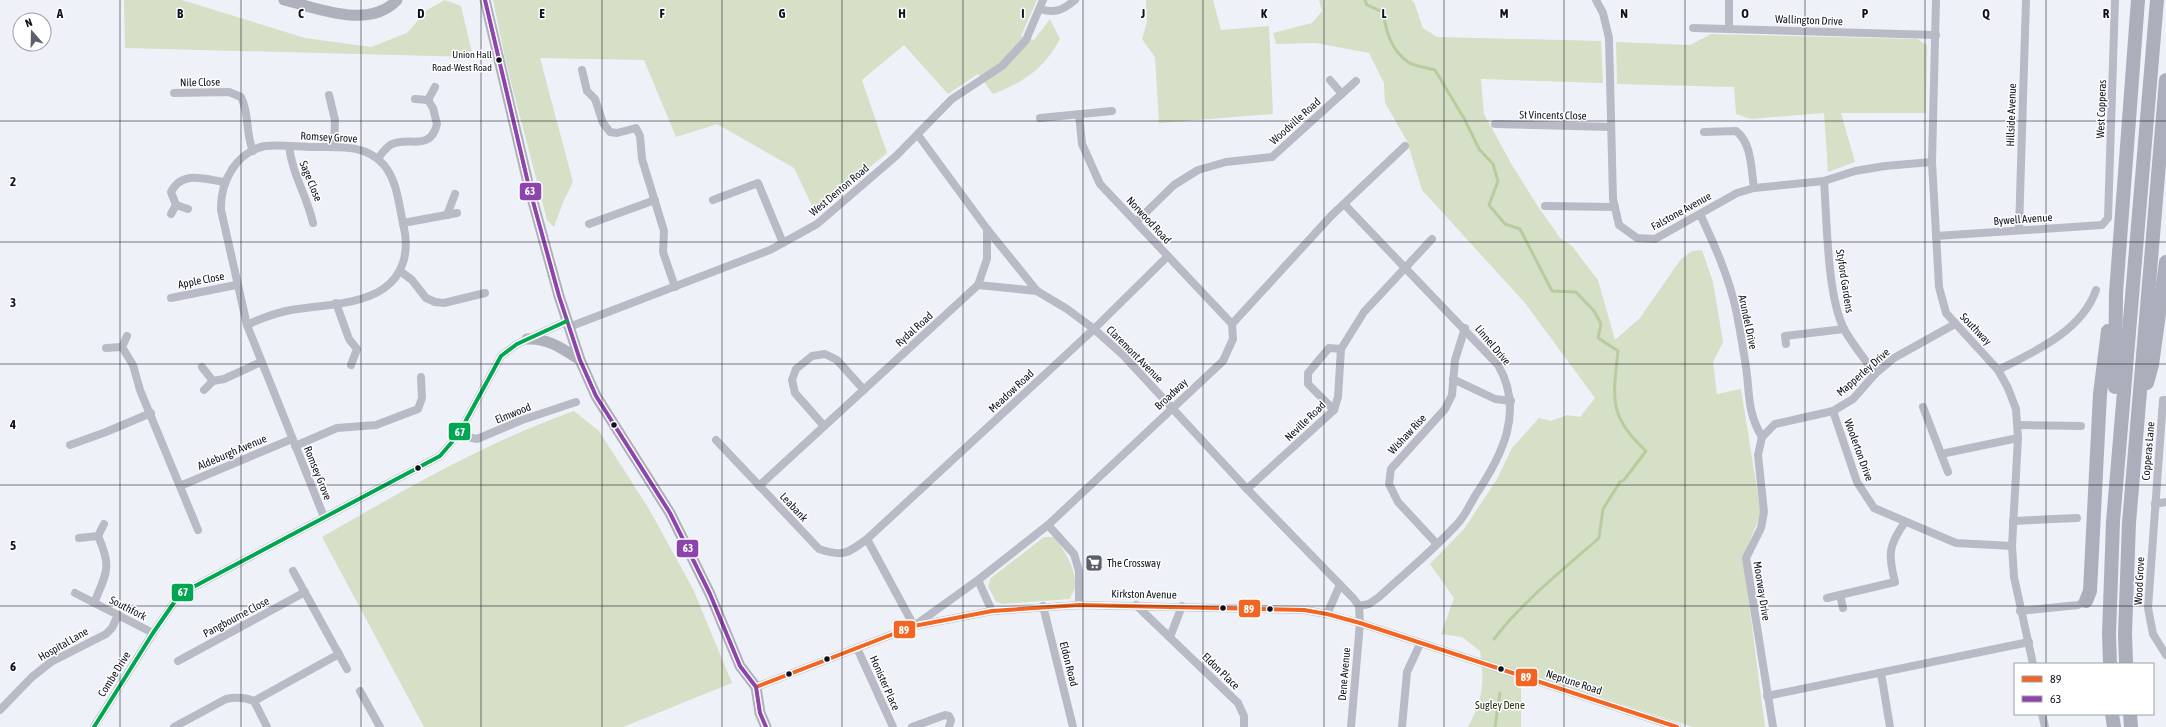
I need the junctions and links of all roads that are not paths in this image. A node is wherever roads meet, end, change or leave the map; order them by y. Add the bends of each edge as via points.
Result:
1 (284, 0) edge
2 (397, 0) edge
3 (485, 0) edge
4 (1044, 0) edge
5 (1075, 0) edge
6 (1596, 0) edge
7 (1729, 0) edge
8 (1936, 0) edge
9 (2026, 0) edge
10 (2116, 0) edge
11 (2138, 0) edge
12 (2157, 0) edge
13 (1040, 9) junction
14 (1693, 28) dead end
15 (1728, 29) junction
16 (1936, 35) junction
17 (582, 70) dead end
18 (1330, 80) dead end
19 (2166, 80) edge
20 (1356, 81) dead end
21 (435, 87) dead end
22 (174, 93) dead end
23 (1342, 94) junction
24 (329, 95) dead end
25 (415, 99) dead end
26 (428, 100) junction
27 (1112, 110) dead end
28 (1079, 114) junction
29 (1040, 118) dead end
30 (1495, 124) dead end
31 (1611, 127) junction
32 (1704, 132) dead end
33 (918, 135) junction
34 (289, 146) junction
35 (1405, 146) dead end
36 (334, 147) junction
37 (253, 151) junction
38 (378, 159) junction
39 (1932, 162) junction
40 (1824, 181) junction
41 (224, 182) junction
42 (1754, 188) junction
43 (455, 194) dead end
44 (655, 200) junction
45 (713, 200) dead end
46 (1344, 204) junction
47 (176, 205) junction
48 (1545, 206) dead end
49 (1615, 207) junction
50 (188, 209) dead end
51 (457, 213) dead end
52 (171, 214) dead end
53 (447, 214) junction
54 (1700, 214) junction
55 (2108, 218) joint
56 (1136, 222) junction
57 (313, 223) dead end
58 (403, 223) junction
59 (589, 224) dead end
60 (987, 229) junction
61 (2019, 230) junction
62 (1936, 236) junction
63 (1432, 239) dead end
64 (783, 243) junction
65 (1168, 256) junction
66 (2166, 262) edge
67 (1406, 269) junction
68 (400, 271) junction
69 (236, 285) junction
70 (978, 285) junction
71 (674, 287) junction
72 (2096, 290) dead end
73 (1037, 291) junction
74 (2116, 293) junction
75 (485, 294) dead end
76 (171, 298) dead end
77 (336, 303) junction
78 (568, 324) junction
79 (1232, 324) junction
80 (1955, 324) junction
81 (246, 325) junction
82 (1465, 328) junction
83 (1094, 329) junction
84 (1844, 329) junction
85 (127, 336) dead end
86 (527, 339) junction
87 (1786, 344) dead end
88 (122, 347) junction
89 (106, 348) dead end
90 (1341, 349) junction
91 (580, 360) junction
92 (261, 362) junction
93 (351, 365) dead end
94 (202, 368) dead end
95 (1998, 370) junction
96 (1875, 374) junction
97 (421, 377) dead end
98 (1453, 379) junction
99 (213, 381) junction
100 (204, 390) dead end
101 (864, 390) junction
102 (2165, 400) edge
103 (1511, 401) junction
104 (576, 402) dead end
105 (1172, 408) junction
106 (1923, 408) dead end
107 (2140, 409) junction
108 (1334, 410) junction
109 (1833, 411) junction
110 (151, 413) junction
111 (2018, 425) junction
112 (824, 426) junction
113 (2081, 426) dead end
114 (2120, 429) junction
115 (458, 435) junction
116 (1762, 437) junction
117 (2018, 438) junction
118 (716, 440) dead end
119 (294, 442) junction
120 (70, 445) dead end
121 (1941, 454) junction
122 (1948, 472) dead end
123 (180, 486) junction
124 (759, 486) junction
125 (1247, 489) junction
126 (2166, 502) edge
127 (2155, 504) junction
128 (324, 517) junction
129 (2077, 518) dead end
130 (2013, 520) junction
131 (1905, 522) junction
132 (104, 524) dead end
133 (1048, 525) junction
134 (198, 530) dead end
135 (98, 536) junction
136 (78, 538) dead end
137 (867, 539) junction
138 (1436, 543) junction
139 (2012, 546) junction
140 (293, 571) dead end
141 (978, 580) junction
142 (1340, 585) junction
143 (305, 592) junction
144 (76, 593) dead end
145 (1840, 595) junction
146 (1827, 598) dead end
147 (2086, 601) joint
148 (94, 603) junction
149 (1136, 604) junction
150 (1079, 605) junction
151 (1043, 606) junction
152 (1182, 606) junction
153 (1359, 606) junction
154 (1843, 608) dead end
155 (992, 611) junction
156 (2020, 611) junction
157 (1327, 614) junction
158 (118, 615) junction
159 (1360, 623) junction
160 (914, 626) junction
161 (1373, 628) joint
162 (152, 633) junction
163 (1170, 637) junction
164 (2029, 642) junction
165 (1420, 644) junction
166 (857, 648) junction
167 (339, 654) junction
168 (2166, 655) edge
169 (178, 661) dead end
170 (2033, 663) edge
171 (2110, 663) edge
172 (2126, 663) edge
173 (347, 669) dead end
174 (1881, 672) junction
175 (756, 687) junction
176 (360, 691) dead end
177 (1768, 696) junction
178 (254, 701) junction
179 (0, 710) edge
180 (2042, 715) edge
181 (2112, 715) edge
182 (2130, 715) edge
183 (378, 726) edge
184 (94, 727) edge
185 (174, 727) edge
186 (267, 727) edge
187 (766, 727) edge
188 (893, 727) edge
189 (912, 727) edge
190 (950, 727) edge
191 (1073, 727) edge
192 (1244, 727) edge
193 (1351, 727) edge
194 (1402, 727) edge
195 (1677, 727) edge
196 (1773, 727) edge
197 (1890, 727) edge
198 (2044, 727) edge
199 (2114, 727) edge
200 (2131, 727) edge

1 - 2 street via 352,16 378,12
3 - 78 street via 529,186
4 - 13 street, West Denton Road
5 - 13 street via 1064,9 1052,13
6 - 31 street, Falstone Avenue via 1603,13 1609,38
7 - 15 street
8 - 16 street, Southway
9 - 61 street, Hillside Avenue
10 - 55 street, West Copperas
11 - 74 highway
12 - 114 highway
13 - 33 street, West Denton Road via 1026,40 1002,66 952,99
14 - 15 street, Wallington Drive
15 - 16 street, Wallington Drive
16 - 39 street, Southway
17 - 44 street via 587,91 595,99 603,123 610,132 617,133 636,128 640,136 642,159
18 - 23 street
19 - 107 highway
20 - 23 street, Woodville Road
21 - 26 street
22 - 37 street, Nile Close via 229,92 241,97 247,116 247,137
23 - 56 street, Woodville Road via 1272,157 1226,162 1198,170 1174,185
24 - 36 street via 335,120
25 - 26 street
26 - 38 street via 437,124 431,136 420,142 391,145
27 - 28 street
28 - 29 street
28 - 56 street, Norwood Road via 1082,144 1100,184
30 - 31 street, St Vincents Close
31 - 49 street, Falstone Avenue
32 - 42 street via 1736,131 1744,137
33 - 60 street, Claremont Avenue
33 - 64 street, West Denton Road via 817,224
34 - 36 street, Romsey Grove
34 - 37 street, Romsey Grove via 266,146
34 - 57 street, Sage Close via 292,167 305,193
35 - 46 street
36 - 38 street, Romsey Grove via 363,150
37 - 41 street, Romsey Grove via 233,167
38 - 58 street, Romsey Grove via 395,183
39 - 40 street, Falstone Avenue via 1877,167
39 - 62 street, Southway
40 - 42 street, Falstone Avenue
40 - 84 street, Styford Gardens via 1831,276 1836,309
41 - 47 street via 185,178 179,181 172,192
41 - 69 street, Romsey Grove via 220,198 221,210
42 - 54 street, Falstone Avenue via 1738,193
43 - 53 street
44 - 59 street
44 - 71 street via 664,231 663,252
45 - 64 street via 758,184
46 - 67 street, Linnel Drive
46 - 79 street
47 - 50 street
47 - 52 street
48 - 49 street
49 - 54 street, Falstone Avenue via 1620,224 1637,238 1649,239 1655,239
51 - 53 street
53 - 58 street
54 - 116 street, Arundel Drive via 1716,251 1735,308 1746,368 1748,402
55 - 61 street, Bywell Avenue via 2102,225
56 - 65 street, Norwood Road
58 - 68 street, Romsey Grove via 406,246 405,259
60 - 70 street via 988,259
60 - 73 street, Claremont Avenue
61 - 62 street, Bywell Avenue
62 - 80 street, Southway via 1939,287 1946,313
63 - 67 street, Neville Road
64 - 71 street, West Denton Road
65 - 79 street, Norwood Road
65 - 83 street, Meadow Road
66 - 107 highway via 2152,366
67 - 82 street, Linnel Drive
67 - 90 street, Neville Road via 1364,312
68 - 75 street via 412,280 426,298 435,302 444,303
68 - 77 street, Romsey Grove via 382,290 370,296
69 - 76 street, Apple Close
69 - 81 street, Romsey Grove
70 - 73 street
70 - 101 street, Rydal Road
71 - 78 street, West Denton Road
72 - 95 street via 2091,304 2076,322 2033,353
73 - 83 street, Claremont Avenue
74 - 114 highway via 2114,385
74 - 147 highway via 2106,340 2100,394 2090,591
77 - 81 street, Romsey Grove via 286,311
77 - 93 street via 349,339 357,350
78 - 86 street
78 - 91 street
79 - 105 street, Broadway via 1232,339 1223,361
80 - 95 street, Southway via 1984,352
80 - 96 street, Mapperley Drive via 1894,358
81 - 92 street, Romsey Grove
82 - 98 street, Wishaw Rise via 1455,360
82 - 103 street, Linnel Drive via 1498,365 1507,380
83 - 105 street, Claremont Avenue
83 - 137 street, Meadow Road
84 - 87 street via 1785,336
84 - 96 street, Styford Gardens
85 - 88 street
86 - 91 street via 539,338 553,343
86 - 115 street via 500,356
88 - 89 street
88 - 110 street via 133,365 140,390
90 - 108 street, Neville Road via 1338,397
90 - 108 street via 1329,348 1308,374 1308,384
91 - 175 street via 596,396 670,514 710,594 740,666
92 - 99 street via 224,379
92 - 119 street, Romsey Grove
94 - 99 street
95 - 111 street, Southway via 2016,409
96 - 109 street, Mapperley Drive via 1853,399
97 - 119 street, Aldeburgh Avenue via 422,398 418,409 376,425 337,428
98 - 103 street via 1495,399
98 - 138 street, Wishaw Rise via 1452,395 1445,410 1391,469 1389,484 1398,502
99 - 100 street
101 - 112 street, Rydal Road
101 - 112 street via 837,360 825,354 812,356 796,369 792,380 795,393
102 - 127 street, Copperas Lane
103 - 138 street, Linnel Drive via 1509,427 1497,461 1459,521
104 - 115 street, Elmwood via 522,420 477,439
105 - 125 street, Claremont Avenue
105 - 133 street, Broadway
106 - 121 street
107 - 172 highway via 2127,571
108 - 125 street, Neville Road
109 - 116 street, Mapperley Drive via 1775,424
109 - 131 street, Woolerton Drive via 1857,482 1874,508
110 - 120 street
110 - 123 street
111 - 113 street
111 - 117 street, Southway
112 - 124 street, Rydal Road
114 - 171 highway via 2110,571
115 - 128 street via 440,456
116 - 177 street, Moorway Drive via 1758,455 1764,512 1761,528 1746,558
117 - 121 street
117 - 130 street, Southway
118 - 124 street, Leabank
119 - 123 street, Aldeburgh Avenue
119 - 128 street, Romsey Grove
121 - 122 street
123 - 134 street
124 - 137 street, Leabank via 819,550 835,555 851,551
125 - 142 street, Claremont Avenue
126 - 127 street
127 - 168 street, Wood Grove via 2148,608 2153,634
128 - 162 street via 180,594
129 - 130 street
130 - 139 street, Southway
131 - 139 street, Woolerton Drive via 1956,543
131 - 145 street via 1896,534 1890,551 1896,582
132 - 135 street
133 - 141 street, Broadway
133 - 150 street via 1074,554 1079,571
135 - 136 street
135 - 148 street, Southfork via 107,556 106,570
137 - 160 street
138 - 153 street, Linnel Drive via 1379,597 1369,604
139 - 156 street, Southway
140 - 143 street
141 - 155 street
141 - 160 street, Broadway
142 - 153 street, Claremont Avenue
142 - 157 street
143 - 167 street
143 - 169 street, Pangbourne Close
144 - 148 street, Southfork
145 - 146 street
145 - 154 street
147 - 156 street via 2078,605
148 - 158 street, Southfork
149 - 150 street, Kirkston Avenue
149 - 152 street, Kirkston Avenue
149 - 163 street, Eldon Place
150 - 151 street, Kirkston Avenue
151 - 155 street, Kirkston Avenue
151 - 191 street, Eldon Road
152 - 157 street, Kirkston Avenue via 1304,610
152 - 163 street
153 - 159 street, Dene Avenue
155 - 160 street, Kirkston Avenue
156 - 164 street, Southway
157 - 159 street, Kirkston Avenue
158 - 162 street, Southfork
158 - 179 street, Hospital Lane via 106,634 51,662 32,677
159 - 161 street, Kirkston Avenue
159 - 193 street, Dene Avenue
160 - 166 street, Kirkston Avenue
161 - 165 street, Neptune Road
162 - 184 street, Combe Drive
163 - 192 street, Eldon Place via 1238,703 1244,716
164 - 170 street, Southway
164 - 174 street
165 - 194 street via 1407,672
165 - 195 street, Neptune Road
166 - 175 street, Kirkston Avenue
166 - 188 street, Honister Place
167 - 173 street
167 - 178 street
174 - 177 street
174 - 197 street
175 - 187 street via 760,713
176 - 183 street
177 - 196 street, Moorway Drive
178 - 185 street via 245,698 226,699
178 - 186 street
180 - 198 street
181 - 199 highway
182 - 200 highway
189 - 190 street via 945,715 951,720

